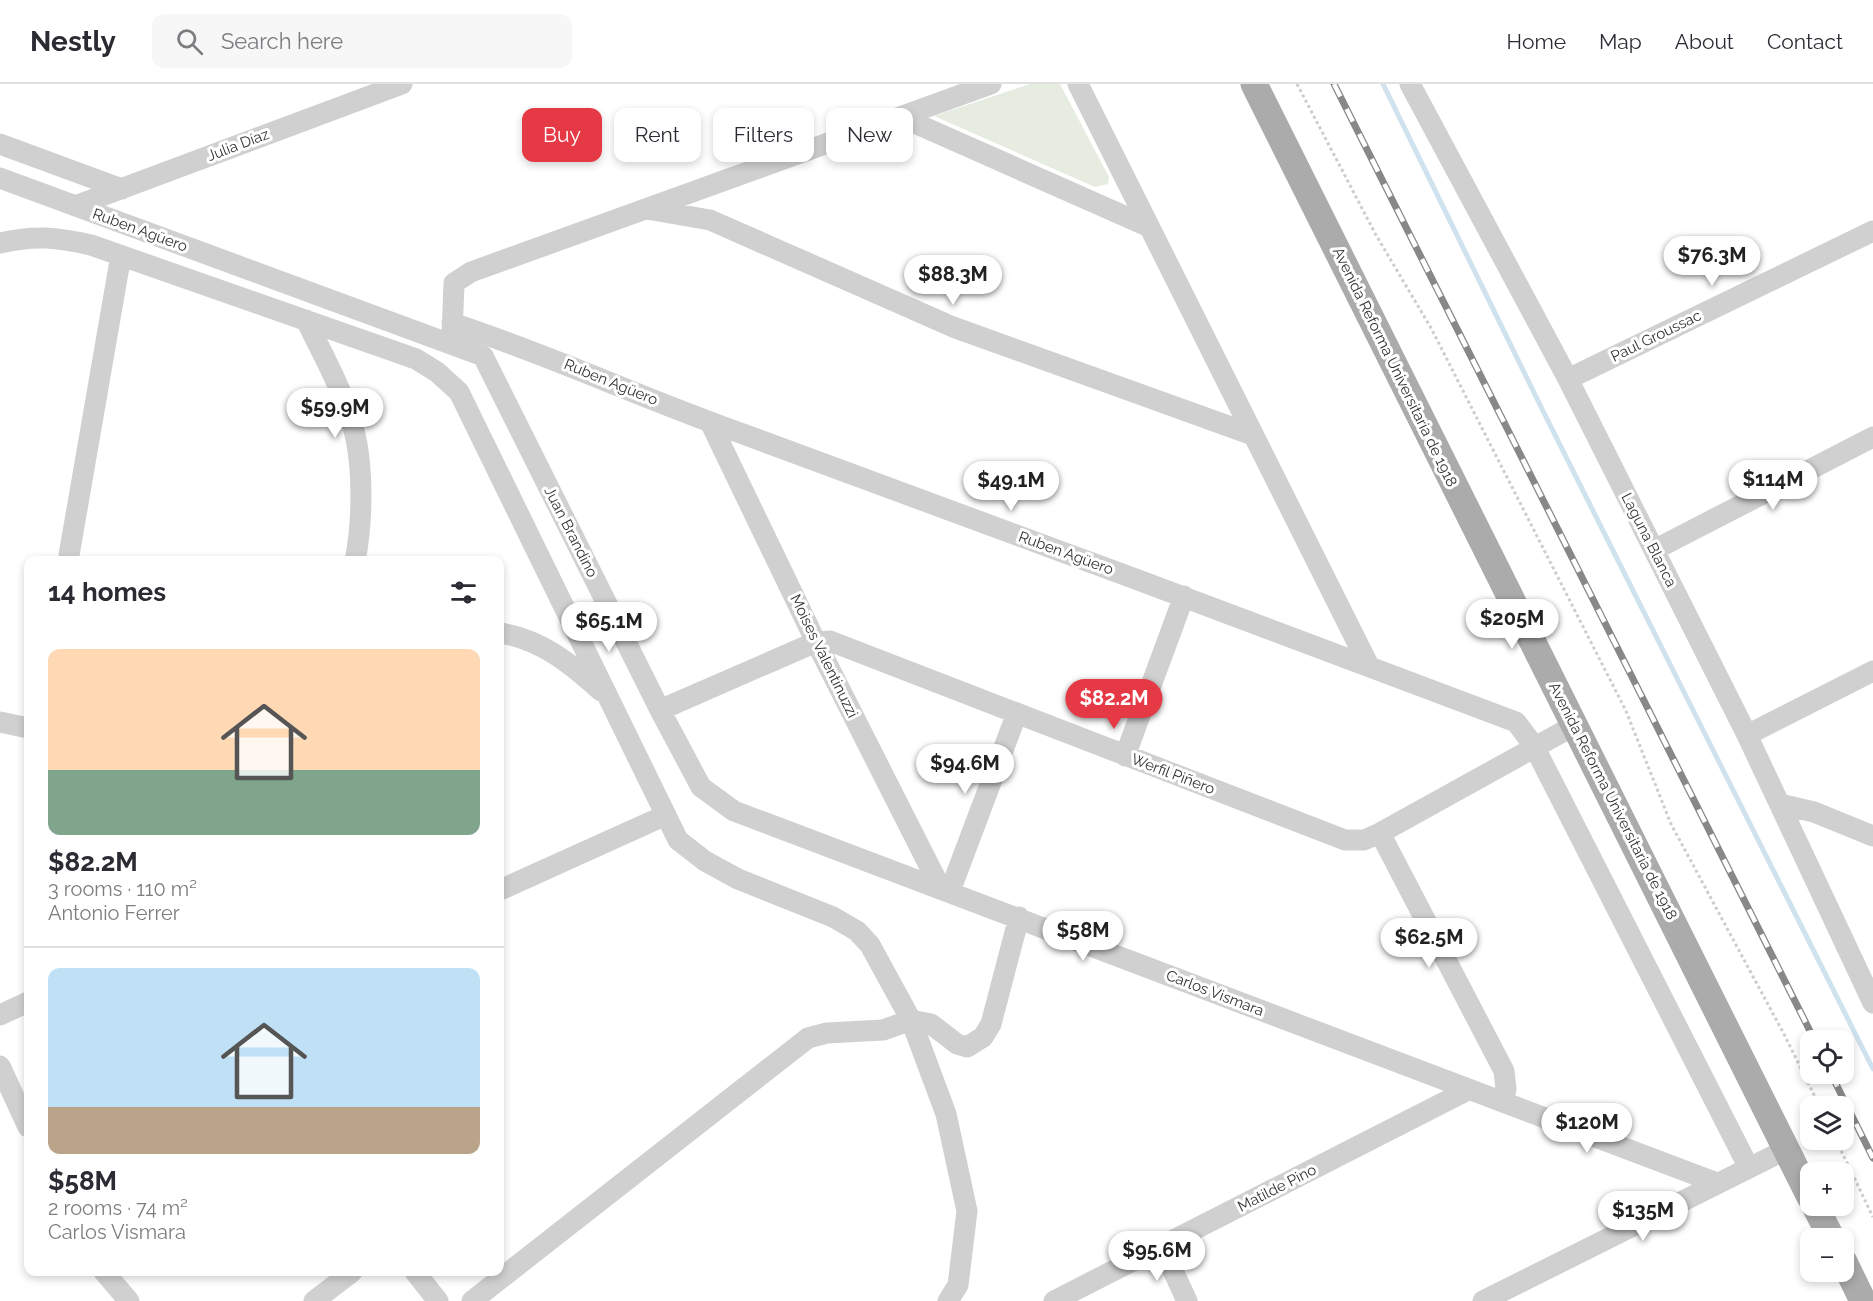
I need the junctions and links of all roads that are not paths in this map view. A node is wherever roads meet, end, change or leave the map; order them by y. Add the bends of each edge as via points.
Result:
1 (402, 84) edge
2 (992, 84) edge
3 (1078, 84) edge
4 (1254, 84) edge
5 (1410, 84) edge
6 (913, 113) edge
7 (913, 122) edge
8 (0, 144) edge
9 (826, 144) edge
10 (0, 178) edge
11 (122, 189) junction
12 (75, 206) junction
13 (647, 209) junction
14 (1148, 226) junction
15 (1873, 231) edge
16 (0, 243) edge
17 (120, 255) junction
18 (306, 320) junction
19 (452, 323) junction
20 (452, 345) junction
21 (483, 356) joint
22 (1568, 379) junction
23 (710, 422) junction
24 (1253, 435) junction
25 (1873, 437) edge
26 (1654, 550) junction
27 (69, 556) edge
28 (356, 556) edge
29 (1184, 596) junction
30 (504, 634) edge
31 (816, 642) junction
32 (1368, 666) junction
33 (1873, 671) edge
34 (609, 697) junction
35 (660, 710) junction
36 (1017, 713) junction
37 (0, 722) edge
38 (1575, 725) junction
39 (24, 727) edge
40 (1747, 735) junction
41 (1534, 746) junction
42 (1125, 756) junction
43 (715, 799) joint
44 (1780, 804) junction
45 (666, 815) junction
46 (1380, 832) junction
47 (1873, 836) edge
48 (504, 888) edge
49 (945, 889) junction
50 (1020, 917) junction
51 (1873, 1003) edge
52 (24, 1004) edge
53 (0, 1015) edge
54 (911, 1020) junction
55 (0, 1066) edge
56 (1468, 1090) junction
57 (1504, 1102) junction
58 (24, 1118) edge
59 (1786, 1149) junction
60 (1749, 1168) junction
61 (1800, 1177) edge
62 (1717, 1183) junction
63 (1162, 1247) junction
64 (107, 1276) edge
65 (347, 1276) edge
66 (418, 1276) edge
67 (504, 1276) edge
68 (504, 1276) edge
69 (1854, 1282) edge
70 (129, 1301) edge
71 (314, 1301) edge
72 (438, 1301) edge
73 (472, 1301) edge
74 (948, 1301) edge
75 (1054, 1301) edge
76 (1187, 1301) edge
77 (1483, 1301) edge
78 (1863, 1301) edge

1 - 11 street, Julia Díaz
2 - 6 street
3 - 14 street
4 - 38 main road, Avenida Reforma Universitaria de 1918
5 - 22 street, Laguna Blanca
7 - 14 street
8 - 11 street
9 - 13 street
10 - 12 street, Ruben Agüero
11 - 12 street, Julia Díaz
12 - 20 street, Ruben Agüero
13 - 19 street via 471,272 454,283
13 - 24 street via 710,220 953,327
14 - 24 street
15 - 22 street, Paul Groussac
16 - 17 street via 30,236 53,237 91,244
17 - 18 street
17 - 27 street
18 - 28 street via 352,423 361,490
18 - 34 street via 416,359 459,392
19 - 20 street
19 - 23 street, Ruben Agüero via 522,346
20 - 21 street, Ruben Agüero
21 - 35 street, Juan Brandino
22 - 26 street, Laguna Blanca
23 - 29 street, Ruben Agüero
23 - 31 street, Moises Valentinuzzi
24 - 32 street
25 - 26 street
26 - 40 street, Laguna Blanca
29 - 32 street, Ruben Agüero
29 - 42 street
30 - 34 street via 566,659
31 - 35 street
31 - 36 street, Werfil Piñero via 830,642
31 - 49 street, Moises Valentinuzzi
32 - 41 street, Ruben Agüero via 1516,722
33 - 40 street
34 - 45 street
35 - 43 street, Juan Brandino via 701,787
36 - 42 street, Werfil Piñero
36 - 49 street
37 - 39 street
38 - 41 street, Werfil Piñero
38 - 59 main road, Avenida Reforma Universitaria de 1918
40 - 44 street, Laguna Blanca
41 - 46 street, Werfil Piñero
41 - 60 street
42 - 46 street, Werfil Piñero via 1345,840 1364,840
43 - 49 street, Carlos Vismara via 734,811
44 - 47 street via 1814,812
44 - 51 street, Laguna Blanca
45 - 48 street
45 - 54 street via 678,840 705,861 738,879 833,916 858,931 870,945
46 - 57 street via 1504,1071
49 - 50 street, Carlos Vismara
50 - 54 street via 991,1024 983,1037 967,1047 931,1024
50 - 56 street, Carlos Vismara
52 - 53 street
54 - 68 street via 883,1029 808,1038
54 - 74 street via 946,1114 967,1211 958,1285
55 - 58 street
56 - 57 street, Carlos Vismara
56 - 63 street, Matilde Pino
57 - 62 street, Carlos Vismara
59 - 60 street
59 - 61 main road, Avenida Reforma Universitaria de 1918
60 - 62 street
62 - 77 street
63 - 75 street, Matilde Pino
63 - 76 street
64 - 70 street
65 - 71 street
66 - 72 street
67 - 73 street
69 - 78 main road

